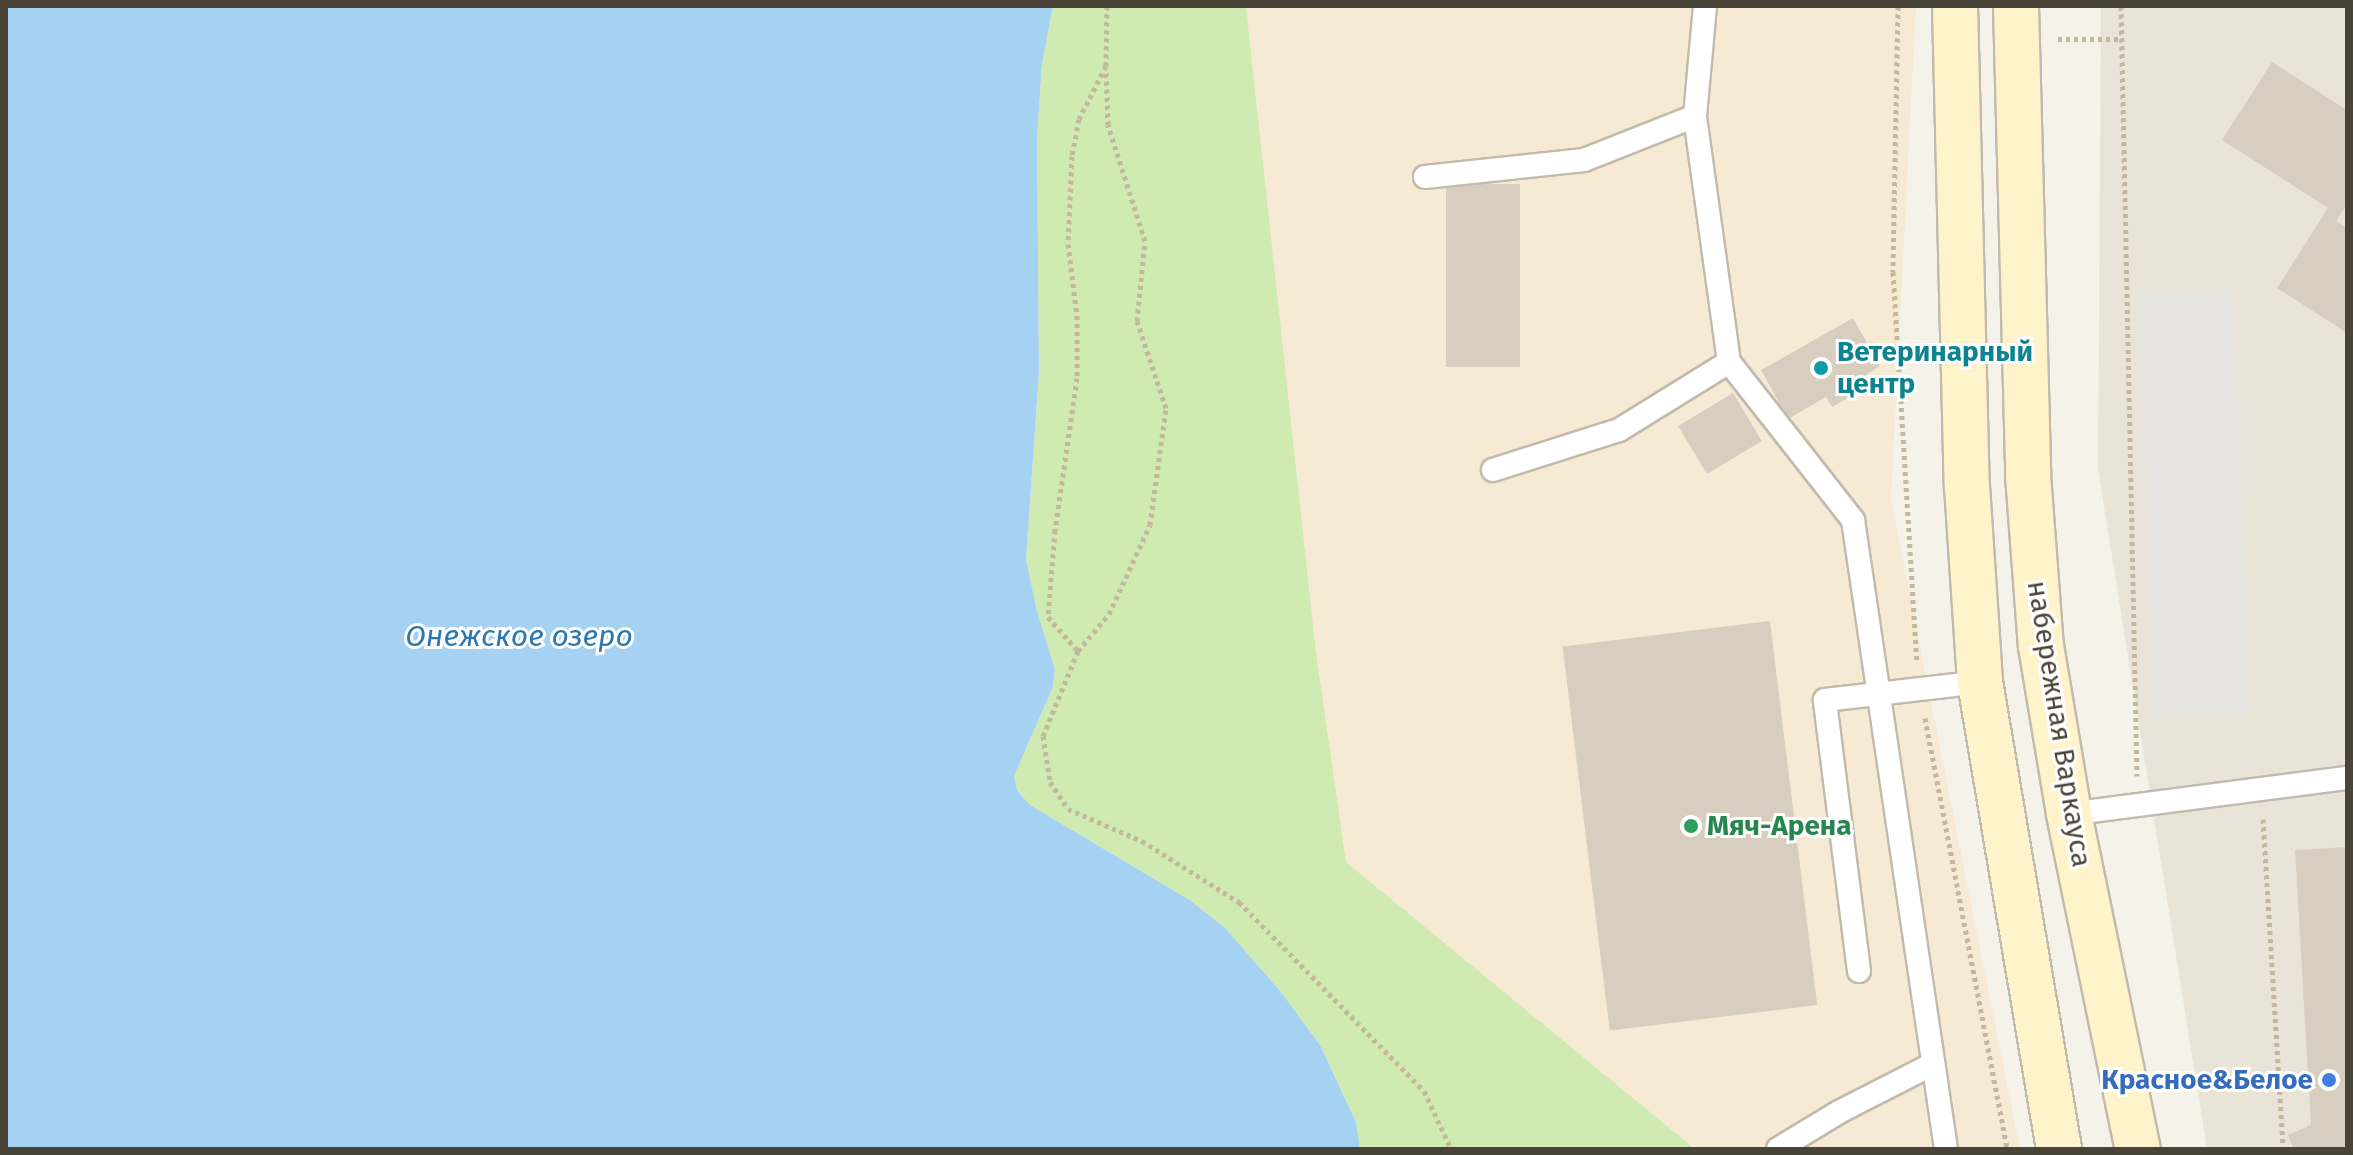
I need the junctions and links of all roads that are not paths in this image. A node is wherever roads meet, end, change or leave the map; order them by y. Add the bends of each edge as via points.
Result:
1 (1705, 6) edge
2 (1955, 6) edge
3 (2016, 6) edge
4 (1695, 116) junction
5 (1425, 177) dead end
6 (1729, 362) junction
7 (1493, 470) dead end
8 (1980, 682) junction
9 (1878, 693) junction
10 (2347, 778) edge
11 (2069, 814) junction
12 (1859, 971) dead end
13 (1933, 1064) junction
14 (1778, 1149) edge
15 (1946, 1149) edge
16 (2059, 1149) edge
17 (2138, 1149) edge

1 - 4 lane
2 - 8 main road via 1966,471
3 - 11 main road, набережная Варкауса via 2028,475 2041,646
4 - 5 lane via 1584,160
4 - 6 lane
6 - 7 lane via 1619,430
6 - 9 lane via 1853,520
8 - 9 lane
8 - 16 main road
9 - 12 lane via 1825,700
9 - 13 lane
10 - 11 lane
11 - 17 main road, набережная Варкауса
13 - 14 lane
13 - 15 lane

